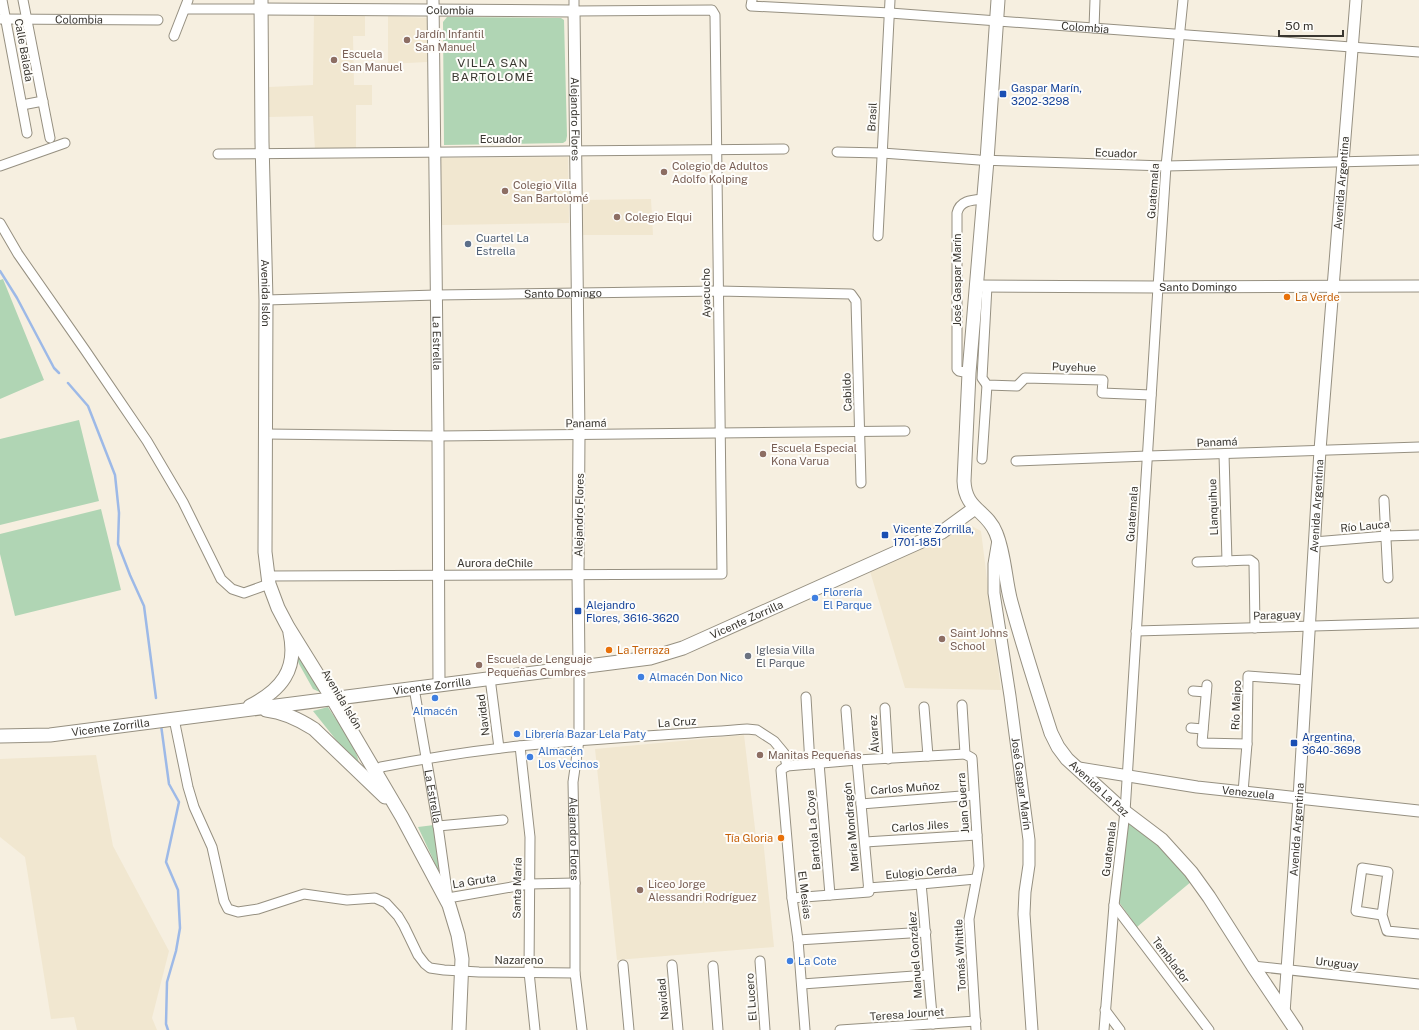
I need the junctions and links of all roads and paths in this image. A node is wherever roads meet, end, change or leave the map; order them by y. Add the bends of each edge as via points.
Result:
1 (2, 0) edge
2 (23, 0) edge
3 (890, 0) edge
4 (998, 0) edge
5 (1095, 0) edge
6 (1183, 0) edge
7 (1356, 0) edge
8 (751, 3) edge
9 (186, 4) edge
10 (261, 4) edge
11 (433, 5) edge
12 (574, 5) edge
13 (821, 5) edge
14 (714, 12) joint
15 (890, 13) junction
16 (3, 19) edge
17 (27, 19) junction
18 (158, 20) dead end
19 (995, 21) junction
20 (1094, 28) junction
21 (1180, 35) junction
22 (174, 36) dead end
23 (1352, 48) junction
24 (1419, 52) edge
25 (43, 101) junction
26 (22, 105) junction
27 (27, 133) dead end
28 (50, 138) dead end
29 (64, 143) dead end
30 (784, 149) dead end
31 (716, 150) junction
32 (576, 151) junction
33 (434, 152) junction
34 (837, 152) dead end
35 (262, 153) junction
36 (882, 153) junction
37 (218, 154) dead end
38 (987, 160) junction
39 (1419, 160) edge
40 (1343, 162) junction
41 (0, 166) edge
42 (1166, 166) junction
43 (984, 199) junction
44 (0, 223) edge
45 (878, 236) dead end
46 (982, 286) junction
47 (1419, 286) edge
48 (1158, 287) junction
49 (1333, 287) junction
50 (718, 291) junction
51 (578, 293) junction
52 (436, 295) junction
53 (266, 300) junction
54 (856, 301) joint
55 (969, 374) junction
56 (988, 385) junction
57 (1151, 395) junction
58 (860, 431) junction
59 (906, 431) dead end
60 (720, 433) junction
61 (266, 434) junction
62 (580, 435) junction
63 (438, 436) junction
64 (1419, 446) edge
65 (1320, 450) junction
66 (1224, 454) junction
67 (1148, 456) junction
68 (982, 459) dead end
69 (1016, 462) dead end
70 (861, 483) dead end
71 (1384, 500) dead end
72 (975, 508) junction
73 (1419, 535) edge
74 (1386, 536) junction
75 (998, 539) junction
76 (1314, 542) junction
77 (1227, 560) junction
78 (1197, 562) dead end
79 (578, 574) junction
80 (722, 574) joint
81 (438, 575) junction
82 (1388, 578) dead end
83 (269, 582) junction
84 (1419, 623) edge
85 (1309, 625) junction
86 (288, 627) junction
87 (1255, 628) junction
88 (1136, 631) junction
89 (579, 666) junction
90 (490, 678) junction
91 (1306, 680) junction
92 (438, 685) junction
93 (414, 688) junction
94 (1193, 691) dead end
95 (337, 697) junction
96 (806, 697) dead end
97 (962, 705) dead end
98 (924, 707) dead end
99 (885, 708) dead end
100 (244, 710) junction
101 (846, 710) dead end
102 (174, 719) junction
103 (1191, 728) dead end
104 (1204, 729) junction
105 (0, 736) edge
106 (579, 740) junction
107 (1247, 744) junction
108 (520, 746) junction
109 (499, 748) junction
110 (965, 754) junction
111 (928, 756) junction
112 (426, 759) junction
113 (888, 759) junction
114 (853, 760) junction
115 (815, 763) junction
116 (787, 766) junction
117 (1079, 768) junction
118 (379, 771) junction
119 (1128, 777) junction
120 (1244, 792) junction
121 (974, 794) junction
122 (1299, 798) junction
123 (861, 804) junction
124 (1419, 811) edge
125 (1125, 812) junction
126 (402, 817) junction
127 (503, 820) dead end
128 (438, 826) junction
129 (977, 835) junction
130 (865, 842) junction
131 (976, 879) junction
132 (575, 883) junction
133 (529, 884) junction
134 (921, 884) junction
135 (869, 890) junction
136 (830, 895) junction
137 (792, 898) junction
138 (448, 901) junction
139 (1114, 905) junction
140 (1382, 915) junction
141 (926, 932) junction
142 (1419, 934) edge
143 (798, 940) junction
144 (760, 961) dead end
145 (623, 965) dead end
146 (672, 965) dead end
147 (713, 966) dead end
148 (1253, 966) junction
149 (1286, 969) junction
150 (462, 971) junction
151 (529, 972) junction
152 (575, 973) junction
153 (928, 975) junction
154 (802, 984) junction
155 (1419, 984) edge
156 (1105, 1010) junction
157 (1284, 1013) junction
158 (932, 1024) junction
159 (976, 1026) edge
160 (459, 1030) edge
161 (535, 1030) edge
162 (582, 1030) edge
163 (629, 1030) edge
164 (678, 1030) edge
165 (718, 1030) edge
166 (765, 1030) edge
167 (805, 1030) edge
168 (846, 1030) edge
169 (1032, 1030) edge
170 (1104, 1030) edge
171 (1120, 1030) edge
172 (1209, 1030) edge
173 (1296, 1030) edge

1 - 16 street, Calle Balada
2 - 17 street, Calle Balada
3 - 15 street, Brasil
4 - 19 main road, José Gaspar Marín
5 - 20 street
6 - 21 street, Guatemala
7 - 23 street, Avenida Argentina
8 - 13 street, Colombia
9 - 10 street, Colombia
9 - 22 street
10 - 11 street, Colombia
10 - 35 main road, Avenida Islón
11 - 12 street, Colombia
11 - 33 street, La Estrella
12 - 14 street, Colombia
12 - 32 street, Alejandro Flores
13 - 15 street, Colombia
14 - 31 street, Ayacucho
15 - 19 street, Colombia
15 - 36 street, Brasil
16 - 17 street, Colombia
16 - 26 street, Calle Balada
17 - 18 street, Colombia
17 - 25 street, Calle Balada
19 - 20 street, Colombia
19 - 38 main road, José Gaspar Marín
20 - 21 street, Colombia
21 - 23 street, Colombia
21 - 42 street, Guatemala
23 - 24 street, Colombia
23 - 40 street, Avenida Argentina
25 - 26 street
25 - 28 street, Calle Balada
26 - 27 street, Calle Balada
29 - 41 street
30 - 31 street, Ecuador
31 - 32 street, Ecuador
31 - 50 street, Ayacucho
32 - 33 street, Ecuador
32 - 51 street, Alejandro Flores
33 - 35 street, Ecuador
33 - 52 street, La Estrella
34 - 36 street, Ecuador
35 - 37 street, Ecuador
35 - 53 main road, Avenida Islón
36 - 38 street, Ecuador
36 - 45 street, Brasil
38 - 42 street, Ecuador
38 - 43 main road, José Gaspar Marín
39 - 40 street, Ecuador
40 - 42 street, Ecuador
40 - 49 street, Avenida Argentina
42 - 48 street, Guatemala
43 - 46 main road, José Gaspar Marín
43 - 55 street, José Gaspar Marín via 964,202 956,213 957,369
44 - 83 street, Aurora deChile via 18,254 147,441 183,502 222,579 232,589 244,593
46 - 48 street, Santo Domingo
46 - 55 main road, José Gaspar Marín
46 - 56 street via 982,378
47 - 49 street, Santo Domingo
48 - 49 street, Santo Domingo
48 - 57 street, Guatemala
49 - 65 street, Avenida Argentina
50 - 51 street, Santo Domingo
50 - 54 street, Santo Domingo via 851,294
50 - 60 street, Ayacucho
51 - 52 street, Santo Domingo
51 - 62 street, Alejandro Flores
52 - 53 street, Santo Domingo
52 - 63 street, La Estrella
53 - 61 main road, Avenida Islón
54 - 58 street, Cabildo
55 - 72 main road, José Gaspar Marín via 964,488
56 - 57 street, Puyehue via 1018,386 1025,378 1102,380 1102,393
56 - 68 street
57 - 67 street, Guatemala
58 - 59 street, Panamá
58 - 60 street, Panamá
58 - 70 street, Cabildo
60 - 62 street, Panamá
60 - 80 street, Ayacucho
61 - 63 street, Panamá
61 - 83 main road, Avenida Islón via 266,552
62 - 63 street, Panamá
62 - 79 street, Alejandro Flores
63 - 81 street, La Estrella
64 - 65 street, Panamá
65 - 66 street, Panamá
65 - 76 street, Avenida Argentina
66 - 67 street, Panamá
66 - 77 street, Llanquihue
67 - 69 street, Panamá
67 - 88 street, Guatemala
71 - 74 street
72 - 75 main road, Avenida La Paz via 987,518
72 - 89 main road, Vicente Zorrilla via 942,532 683,648 635,661
73 - 74 street, Río Lauca
74 - 76 street, Río Lauca
74 - 82 street
75 - 117 main road, Avenida La Paz via 1013,607 1051,733 1062,754
75 - 169 street, José Gaspar Marín via 994,564 994,592 1029,840 1024,920
76 - 85 street, Avenida Argentina
77 - 78 street
77 - 87 street via 1250,560 1254,563
79 - 80 street, Aurora deChile
79 - 81 street, Aurora deChile
79 - 89 street, Alejandro Flores
81 - 83 street, Aurora deChile
81 - 92 street, La Estrella
83 - 86 main road, Avenida Islón
83 - 95 main road, Avenida Islón
84 - 85 street, Paraguay
85 - 87 street, Paraguay
85 - 91 street, Avenida Argentina
86 - 95 main road, Avenida Islón
86 - 100 main road via 292,656 284,680 268,696
87 - 88 street, Paraguay
88 - 119 street, Guatemala
89 - 90 main road, Vicente Zorrilla
89 - 106 street, Alejandro Flores
90 - 92 main road, Vicente Zorrilla
90 - 109 street, Navidad
91 - 107 street, Río Maipo via 1248,676
91 - 122 street, Avenida Argentina
92 - 93 main road, Vicente Zorrilla
93 - 95 main road, Vicente Zorrilla
93 - 112 street, La Estrella
94 - 104 street, Río Maipo via 1207,688
95 - 100 main road, Vicente Zorrilla
95 - 118 main road, Avenida Islón
96 - 115 street, Bartola La Coya
97 - 110 street, Juan Guerra
98 - 111 street
99 - 113 street, Álvarez
100 - 102 main road, Vicente Zorrilla
100 - 126 main road via 280,713 314,729 377,789
101 - 114 street, María Mondragón
102 - 105 main road, Vicente Zorrilla via 50,735
102 - 150 street, Nazareno via 194,807 212,847 228,909 238,912 258,909 304,894 347,900 375,898 386,903 398,916 425,964 438,970
103 - 104 street
104 - 107 street, Río Maipo via 1202,742
106 - 108 street, La Cruz
106 - 116 street, La Cruz via 756,730 774,740 784,753
106 - 132 street, Alejandro Flores via 573,782
107 - 120 street, Río Maipo
108 - 109 street, La Cruz
108 - 133 street, Santa María via 530,837
109 - 112 street, La Cruz
110 - 111 street
110 - 121 street, Juan Guerra via 972,758
111 - 113 street
112 - 118 street, La Cruz
112 - 128 street, La Estrella
113 - 114 street
114 - 115 street
114 - 123 street, María Mondragón
115 - 116 street
115 - 136 street, Bartola La Coya
116 - 137 street, El Mesías via 781,770
117 - 119 street, Venezuela
117 - 125 main road, Avenida La Paz
118 - 126 main road, Avenida Islón
119 - 120 street, Venezuela
119 - 125 street, Guatemala
120 - 122 street, Venezuela
121 - 123 street, Carlos Muñoz
121 - 129 street, Juan Guerra
122 - 124 street, Venezuela
122 - 149 street, Avenida Argentina
123 - 130 street, María Mondragón
125 - 139 street, Guatemala
125 - 148 main road, Avenida La Paz via 1162,840 1191,872
126 - 138 main road, Avenida Islón
127 - 128 street
128 - 138 street, La Estrella
129 - 130 street, Carlos Jiles
129 - 131 street, Juan Guerra via 979,866
130 - 135 street, María Mondragón
131 - 134 street, Eulogio Cerda
131 - 159 street, Tomás Whittle via 969,919
132 - 133 street, La Gruta
132 - 152 street, Alejandro Flores
133 - 138 street, La Gruta
133 - 151 street, Santa María
134 - 135 street, Eulogio Cerda
134 - 141 street, Manuel González
135 - 136 street, Eulogio Cerda
136 - 137 street, Eulogio Cerda
137 - 143 street, El Mesías
138 - 150 main road, Avenida Islón via 458,936
139 - 156 street, Guatemala
139 - 172 street, Temblador
140 - 140 street via 1388,872 1362,868 1356,911
140 - 142 street via 1387,931
141 - 143 street
141 - 153 street, Manuel González
143 - 154 street, El Mesías
144 - 166 street, El Lucero
145 - 163 street
146 - 164 street, Navidad
147 - 165 street
148 - 149 street, Uruguay
148 - 157 main road, Avenida La Paz
149 - 155 street, Uruguay
149 - 157 street, Avenida Argentina
150 - 151 street, Nazareno
150 - 160 main road, Avenida Islón
151 - 152 street, Nazareno
151 - 161 street, Santa María
152 - 162 street, Alejandro Flores
153 - 154 street
153 - 158 street, Manuel González
154 - 167 street, El Mesías
156 - 170 street, Guatemala
156 - 171 street
157 - 173 main road, Avenida La Paz
158 - 159 street, Teresa Journet
158 - 168 street, Teresa Journet

